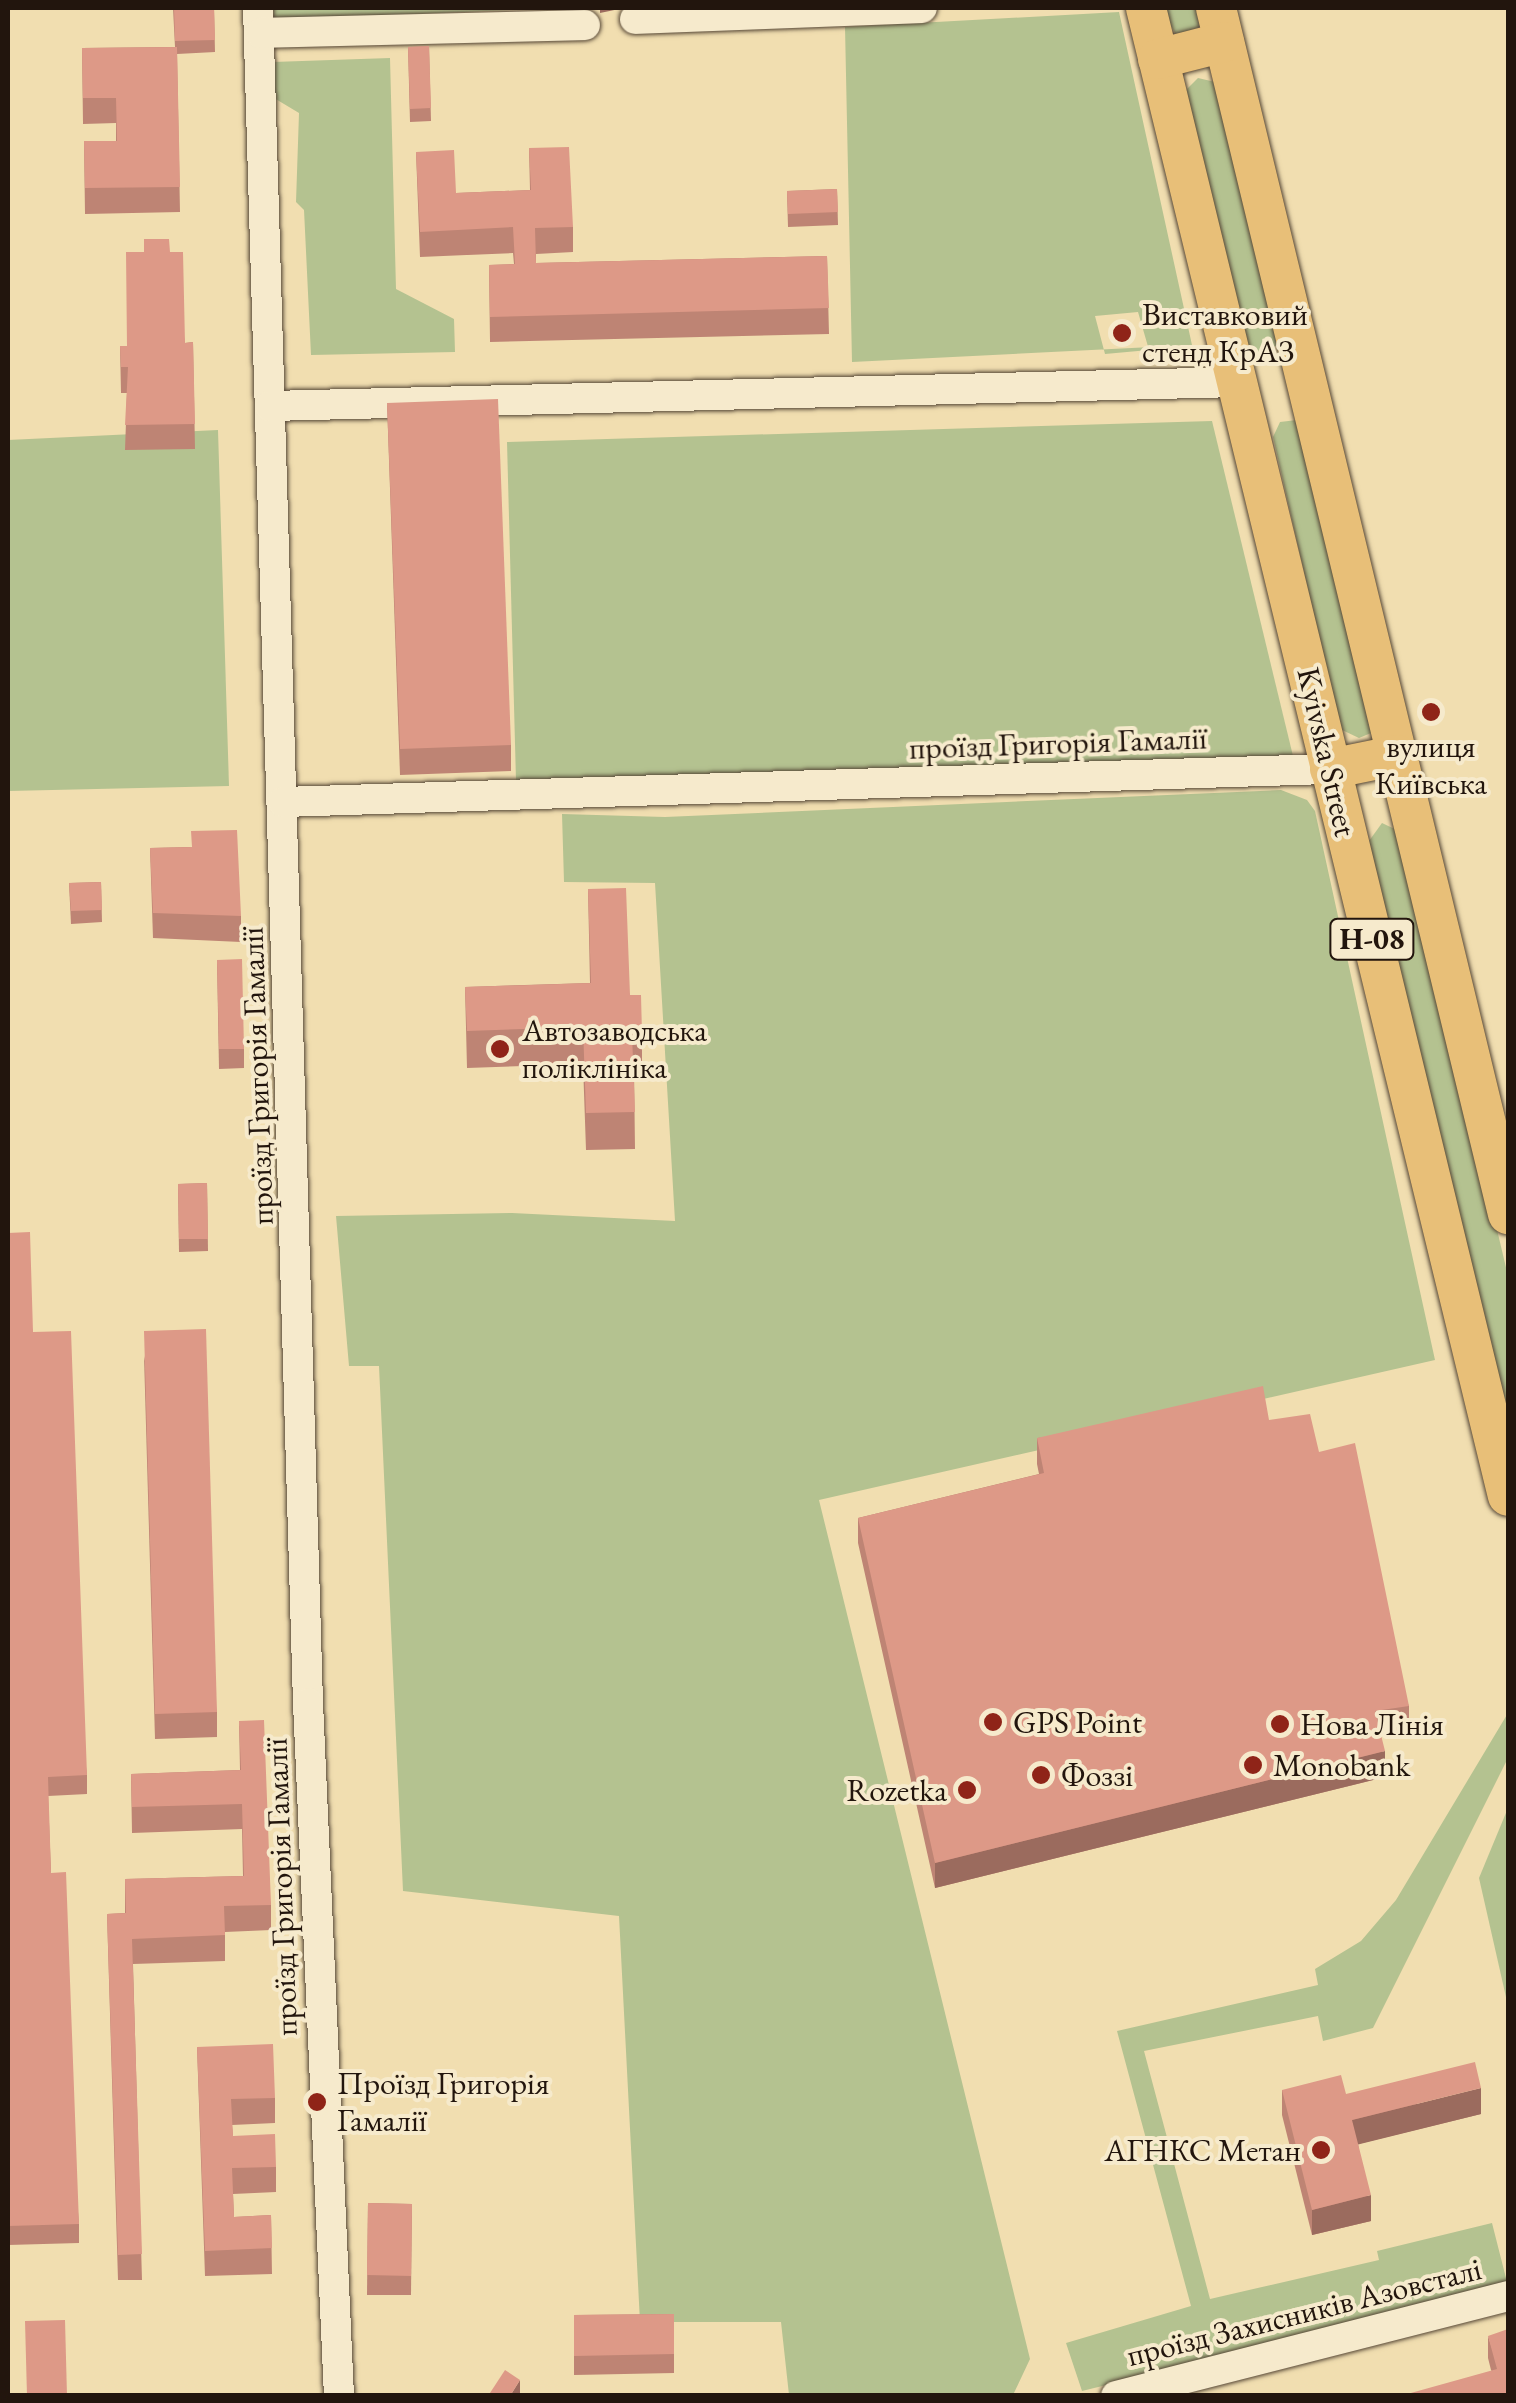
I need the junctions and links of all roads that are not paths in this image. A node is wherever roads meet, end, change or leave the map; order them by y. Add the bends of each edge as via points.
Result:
1 (922, 8) edge
2 (1146, 8) edge
3 (260, 20) edge
4 (635, 20) dead end
5 (584, 25) dead end
6 (1220, 25) edge
7 (1158, 58) junction
8 (1306, 366) junction
9 (1241, 382) junction
10 (270, 406) junction
11 (1398, 755) junction
12 (1330, 769) junction
13 (283, 802) junction
14 (1508, 1214) edge
15 (1508, 1496) edge
16 (1508, 2296) edge
17 (339, 2396) edge
18 (1116, 2396) edge

1 - 4 street
2 - 7 main road, Kyivska Street / Н-08
3 - 5 street
3 - 10 street
6 - 7 main road
6 - 8 main road, Kyivska Street / Н-08
7 - 9 main road, Kyivska Street / Н-08
8 - 9 main road
8 - 11 main road, Kyivska Street / Н-08
9 - 10 street
9 - 12 main road, Kyivska Street / Н-08
10 - 13 street
11 - 12 main road
11 - 14 main road, Kyivska Street / Н-08
12 - 13 street, проїзд Григорія Гамалії
12 - 15 main road, Kyivska Street / Н-08
13 - 17 street, проїзд Григорія Гамалії via 308,1703
16 - 18 street, проїзд Захисників Азовсталі

